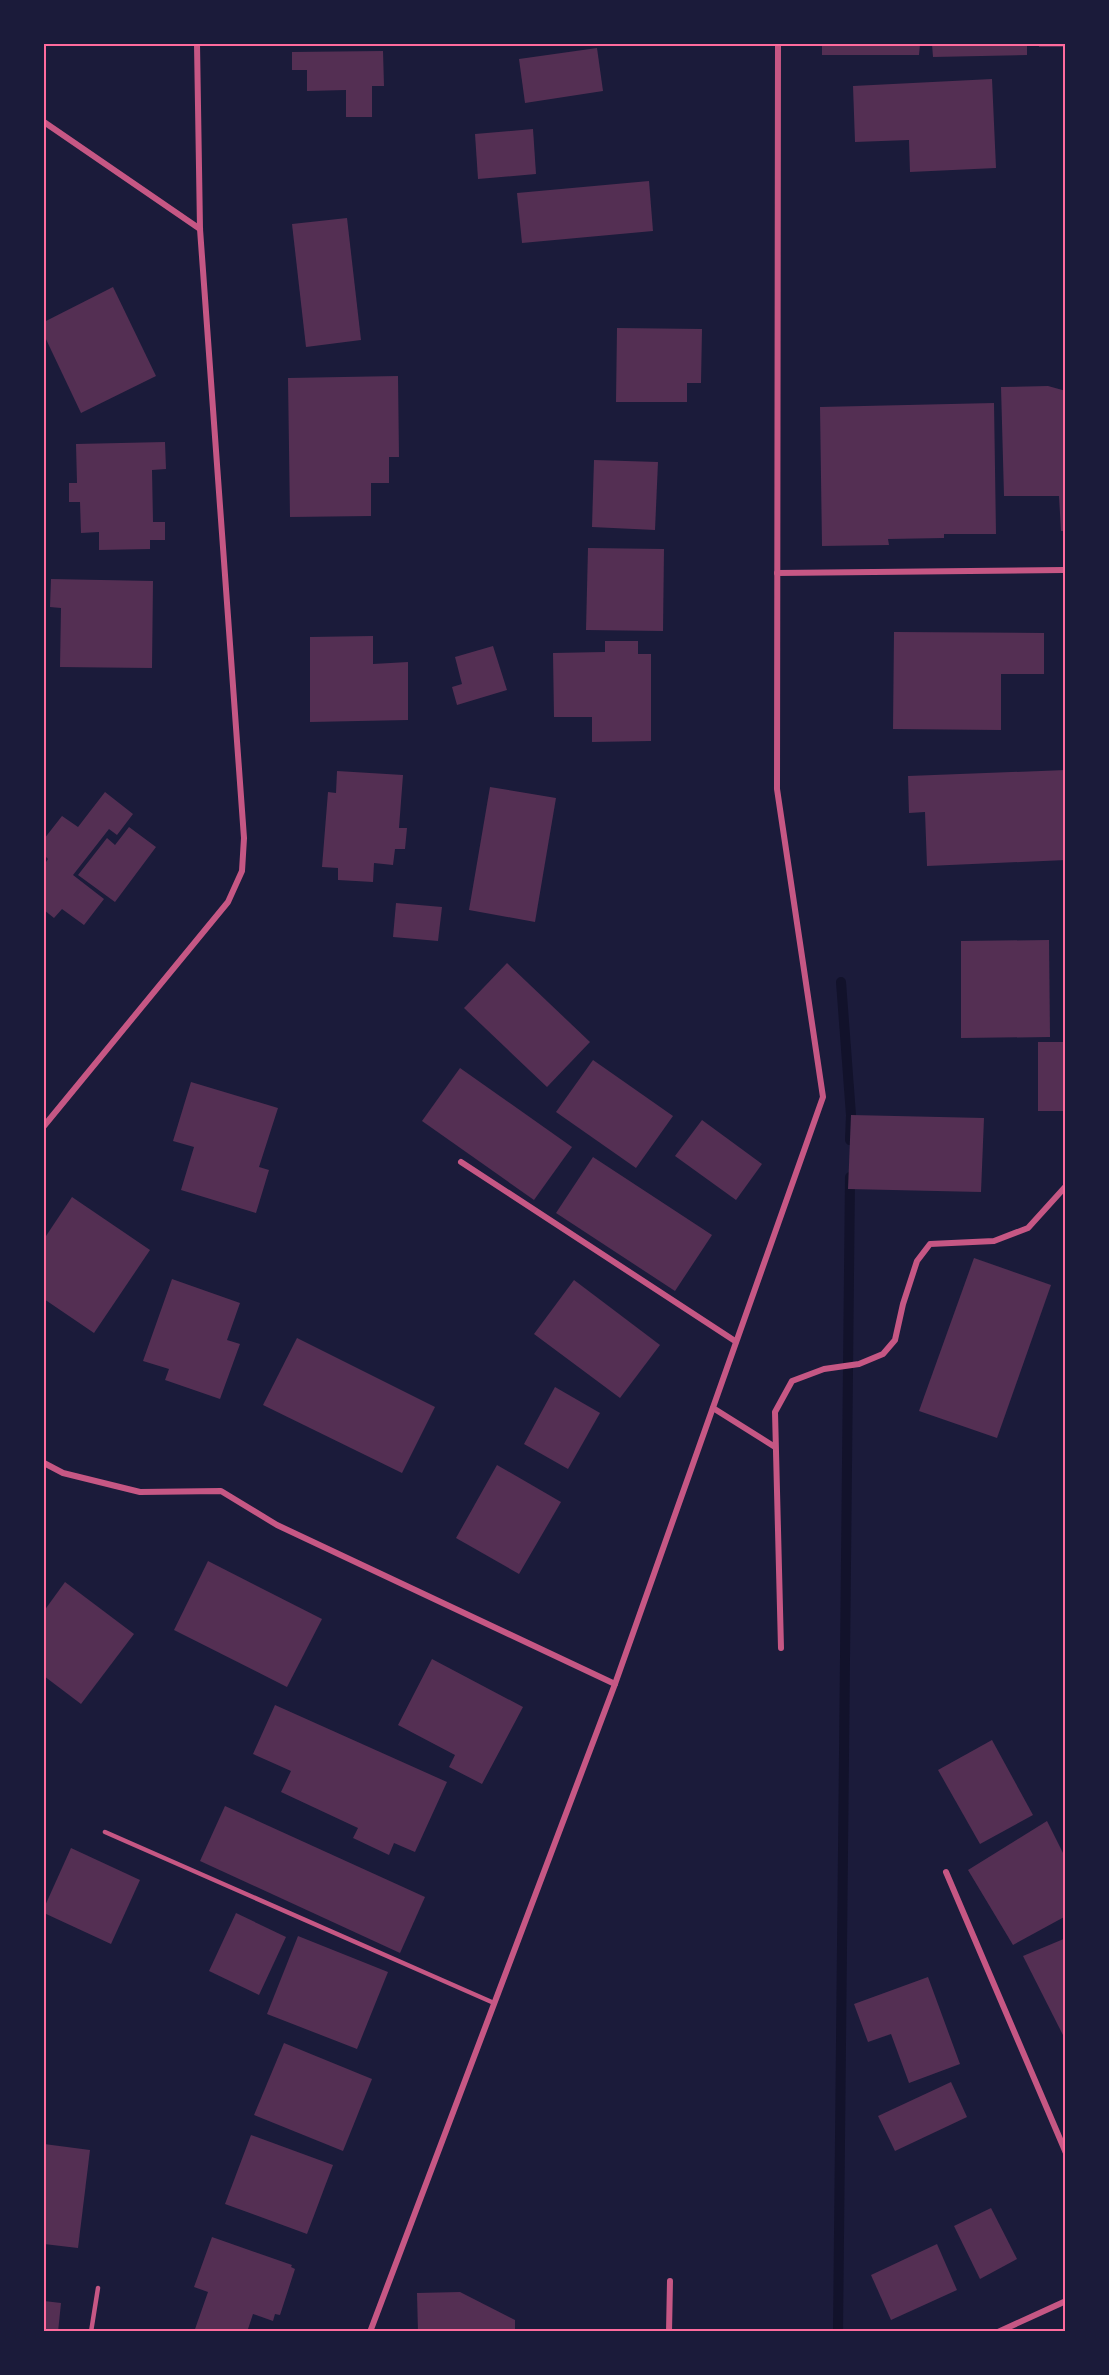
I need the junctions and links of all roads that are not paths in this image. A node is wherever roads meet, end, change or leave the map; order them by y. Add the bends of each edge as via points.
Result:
1 (197, 44) edge
2 (778, 44) edge
3 (44, 122) edge
4 (200, 229) junction
5 (1064, 570) edge
6 (777, 573) junction
7 (44, 1126) edge
8 (461, 1162) dead end
9 (1065, 1186) edge
10 (735, 1341) junction
11 (713, 1408) junction
12 (775, 1447) junction
13 (44, 1463) edge
14 (781, 1648) dead end
15 (615, 1684) junction
16 (105, 1832) dead end
17 (946, 1872) dead end
18 (494, 2003) junction
19 (1065, 2152) edge
20 (670, 2281) dead end
21 (98, 2288) dead end
22 (1065, 2301) edge
23 (91, 2331) edge
24 (370, 2331) edge
25 (669, 2331) edge
26 (998, 2331) edge

1 - 4 street
2 - 6 street
3 - 4 street
4 - 7 street via 244,838 242,871 228,902
5 - 6 street
6 - 10 street via 777,789 823,1097
8 - 10 street
9 - 12 street via 1028,1228 994,1240 930,1244 917,1261 895,1340 883,1354 859,1364 824,1369 792,1381 775,1412
10 - 11 street
11 - 12 street
11 - 15 street
12 - 14 street
13 - 15 street via 63,1473 140,1492 221,1491 276,1525
15 - 18 street
16 - 18 lane
17 - 19 street
18 - 24 street
20 - 25 street
21 - 23 lane
22 - 26 street

